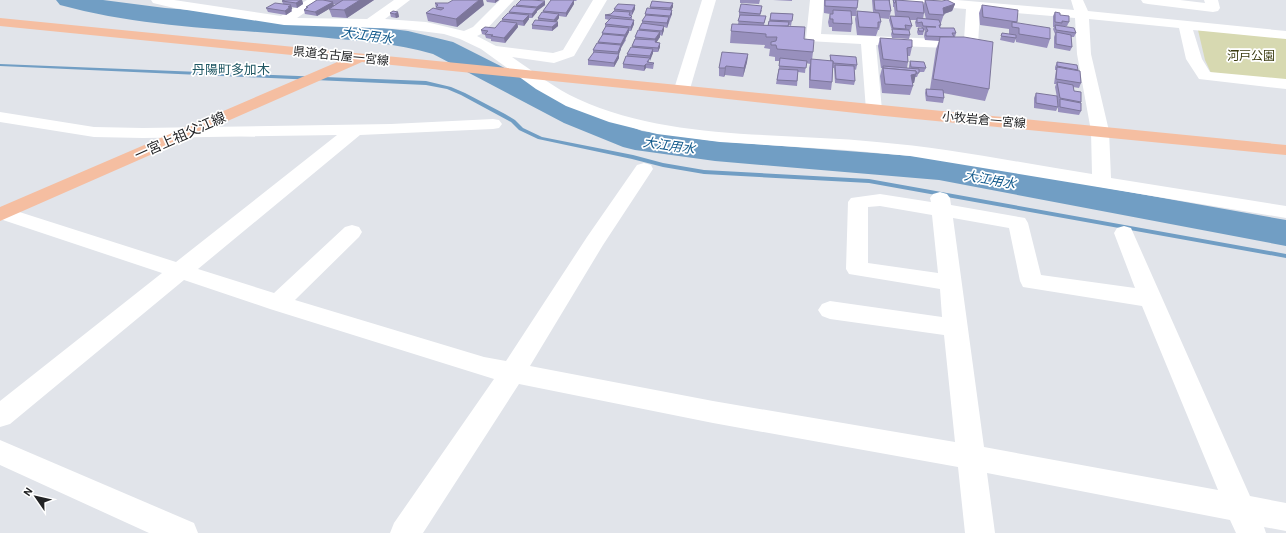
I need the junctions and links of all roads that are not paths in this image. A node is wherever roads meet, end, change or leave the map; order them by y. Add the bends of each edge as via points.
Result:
1 (158, 0) edge
2 (316, 0) edge
3 (403, 0) edge
4 (507, 0) edge
5 (600, 0) edge
6 (709, 0) edge
7 (817, 0) edge
8 (905, 0) edge
9 (1148, 0) edge
10 (1211, 0) edge
11 (178, 2) edge
12 (1189, 3) edge
13 (973, 5) junction
14 (1079, 7) edge
15 (284, 20) junction
16 (0, 22) edge
17 (370, 24) junction
18 (1185, 25) junction
19 (1286, 34) edge
20 (465, 36) junction
21 (868, 40) junction
22 (490, 49) junction
23 (360, 58) junction
24 (522, 74) junction
25 (1286, 84) edge
26 (682, 89) junction
27 (874, 110) junction
28 (0, 117) edge
29 (493, 124) dead end
30 (356, 129) junction
31 (192, 131) junction
32 (1100, 131) junction
33 (1286, 150) edge
34 (644, 169) dead end
35 (1102, 182) junction
36 (940, 204) junction
37 (1286, 212) edge
38 (2, 214) edge
39 (352, 232) dead end
40 (1124, 233) dead end
41 (179, 271) junction
42 (950, 283) junction
43 (1151, 299) junction
44 (278, 303) junction
45 (830, 310) dead end
46 (955, 328) junction
47 (512, 373) junction
48 (0, 416) edge
49 (0, 452) edge
50 (971, 457) junction
51 (1239, 508) junction
52 (1286, 517) edge
53 (183, 533) edge
54 (405, 533) edge
55 (980, 533) edge
56 (1251, 533) edge

1 - 11 street
2 - 15 street
3 - 17 street
4 - 20 street via 478,30
5 - 22 street via 569,53 554,58
6 - 26 street
7 - 21 street via 813,38
8 - 13 street
9 - 12 street
10 - 12 street via 1213,8
11 - 15 street
13 - 14 street
13 - 21 street via 971,45
14 - 18 street
14 - 32 street via 1084,54
15 - 17 street
16 - 23 main road, 県道名古屋一宮線
17 - 20 street via 403,25
18 - 19 street
18 - 25 street via 1194,59 1205,76
20 - 22 street
21 - 27 street
22 - 24 street via 508,59
23 - 24 main road, 県道名古屋一宮線
23 - 31 main road, 一宮上祖父江線
24 - 26 main road, 県道名古屋一宮線
24 - 35 street via 567,101 627,122 730,137 878,147
26 - 27 main road, 小牧岩倉一宮線
27 - 32 main road, 小牧岩倉一宮線
28 - 31 street via 94,132
29 - 30 street
30 - 31 street
30 - 41 street
31 - 38 main road, 一宮上祖父江線
32 - 33 main road, 小牧岩倉一宮線
32 - 35 street
34 - 47 street via 594,242
35 - 37 street
36 - 42 street
36 - 42 street via 880,200 858,202 857,269
36 - 43 street via 1018,223 1031,281
38 - 41 street
39 - 44 street
40 - 43 street
41 - 44 street
41 - 48 street
42 - 46 street
43 - 51 street
44 - 47 street via 484,367
45 - 46 street
46 - 50 street
47 - 50 street via 713,412
47 - 54 street
49 - 53 street
50 - 51 street
50 - 55 street
51 - 52 street
51 - 56 street

